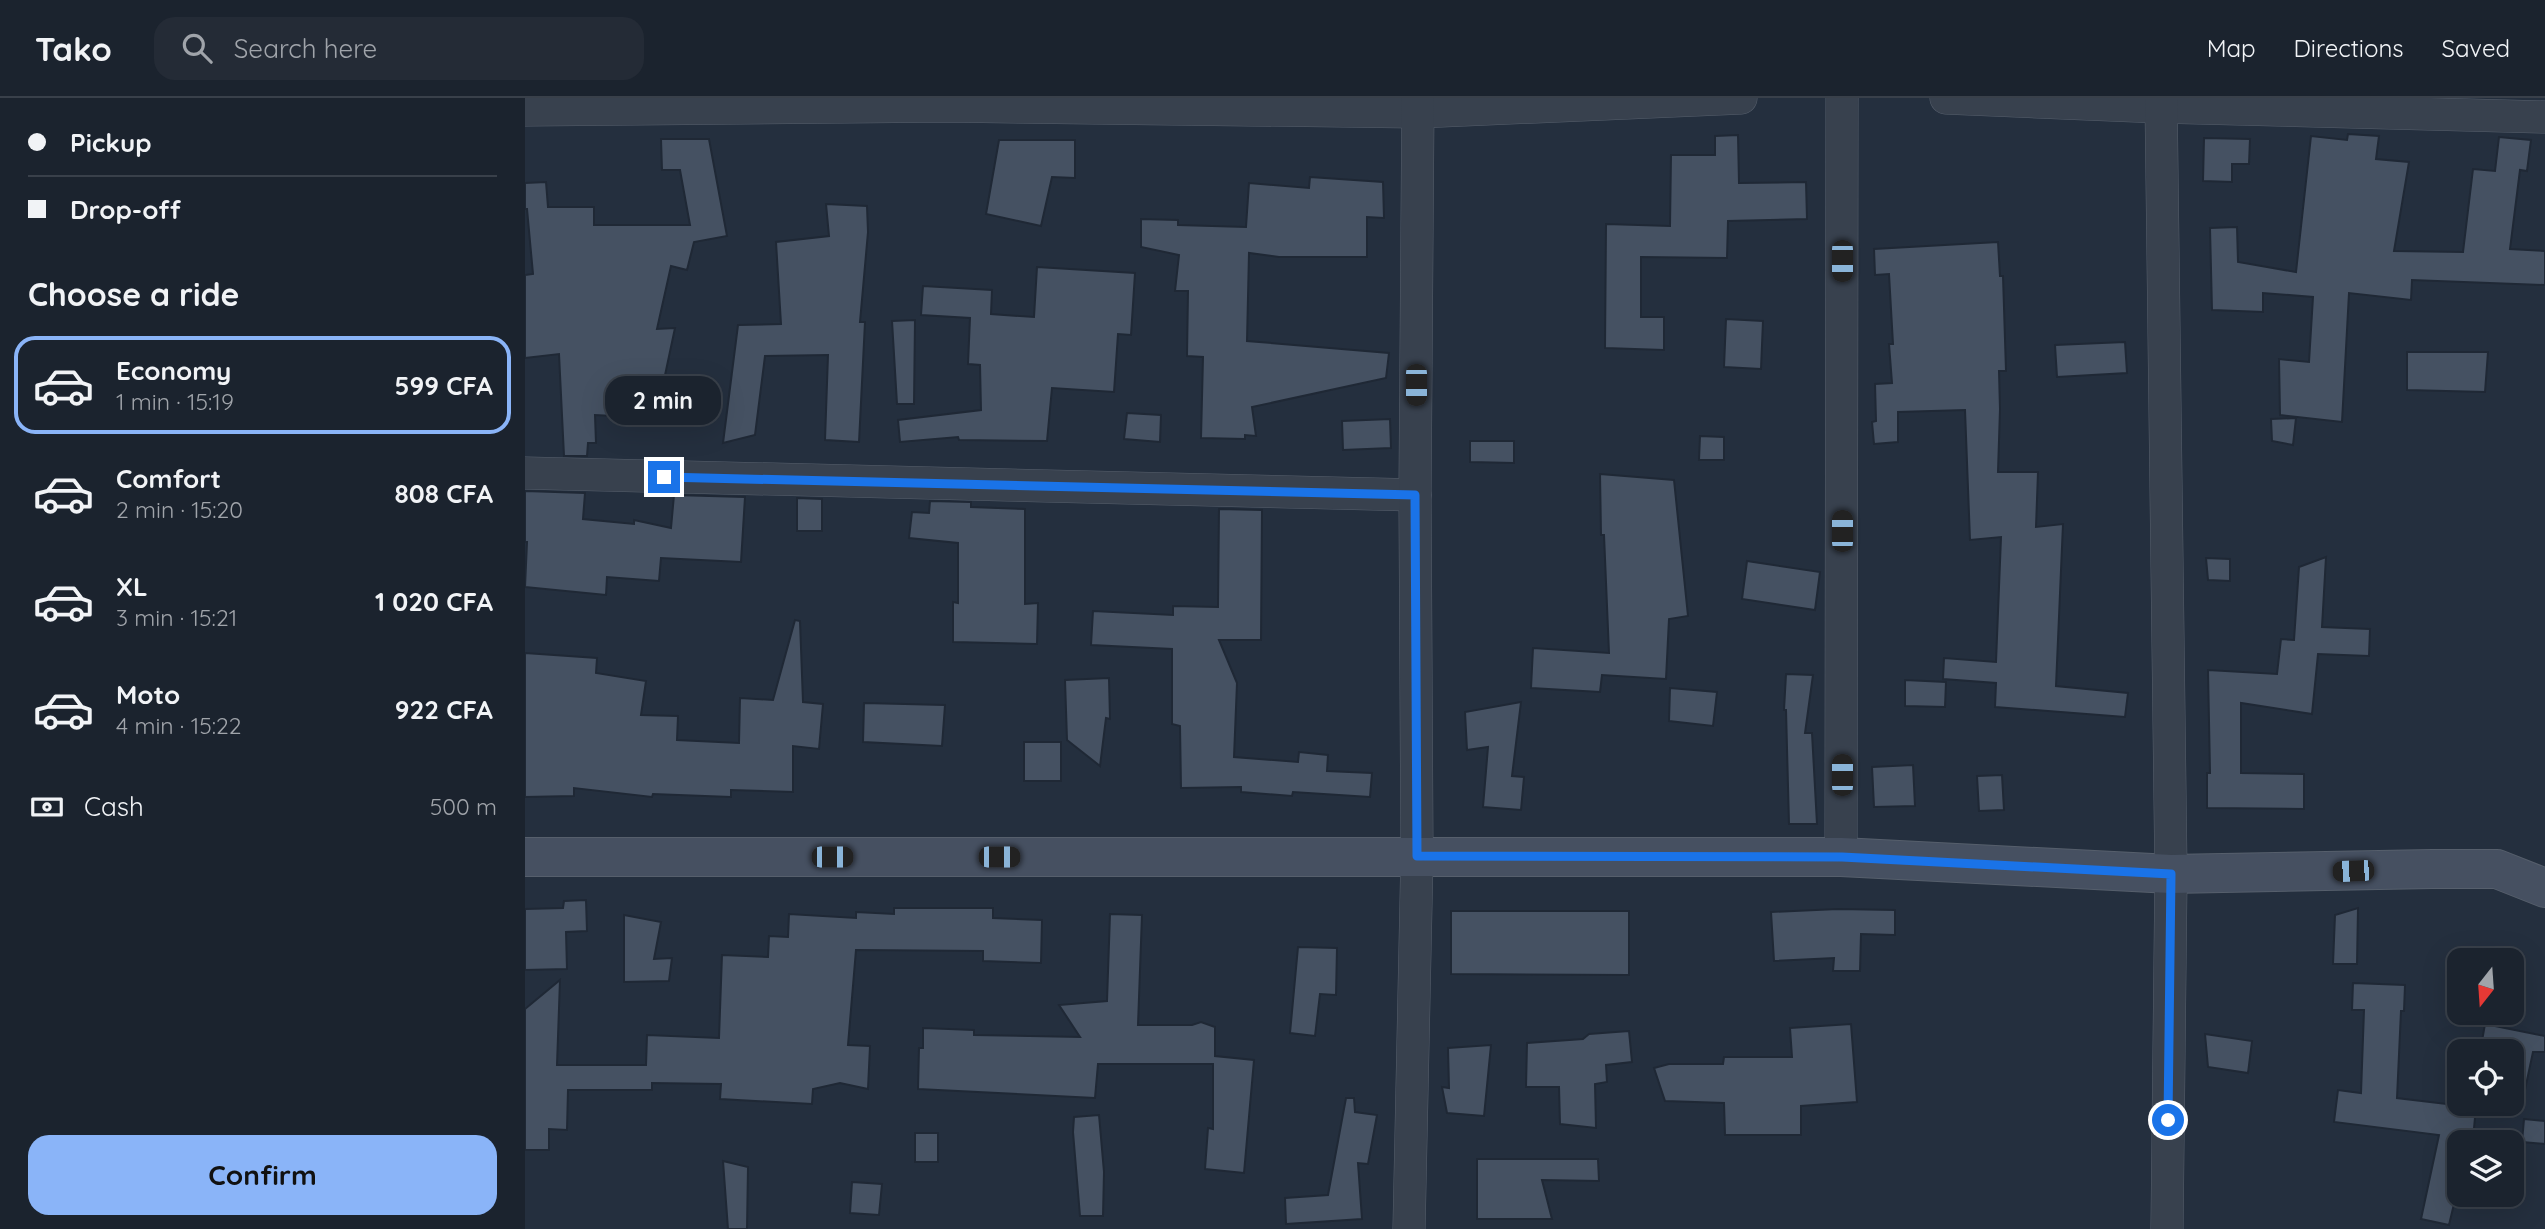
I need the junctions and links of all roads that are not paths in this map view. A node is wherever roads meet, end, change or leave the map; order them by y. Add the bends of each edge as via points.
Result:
1 (1475, 98) edge
2 (1741, 98) edge
3 (1842, 98) edge
4 (1945, 98) edge
5 (947, 102) edge
6 (2160, 103) edge
7 (1418, 105) edge
8 (525, 110) edge
9 (2545, 117) edge
10 (525, 473) edge
11 (1415, 495) junction
12 (1417, 856) junction
13 (525, 857) edge
14 (1842, 857) junction
15 (2171, 874) junction
16 (2545, 888) edge
17 (1409, 1229) edge
18 (2167, 1229) edge

1 - 7 street
2 - 7 street
3 - 14 street
4 - 6 street
5 - 7 street
5 - 8 street
6 - 9 street
6 - 15 street
7 - 11 street
10 - 11 street
11 - 12 street
12 - 13 street
12 - 14 street
12 - 17 street
14 - 15 street
15 - 16 street via 2497,869
15 - 18 street

